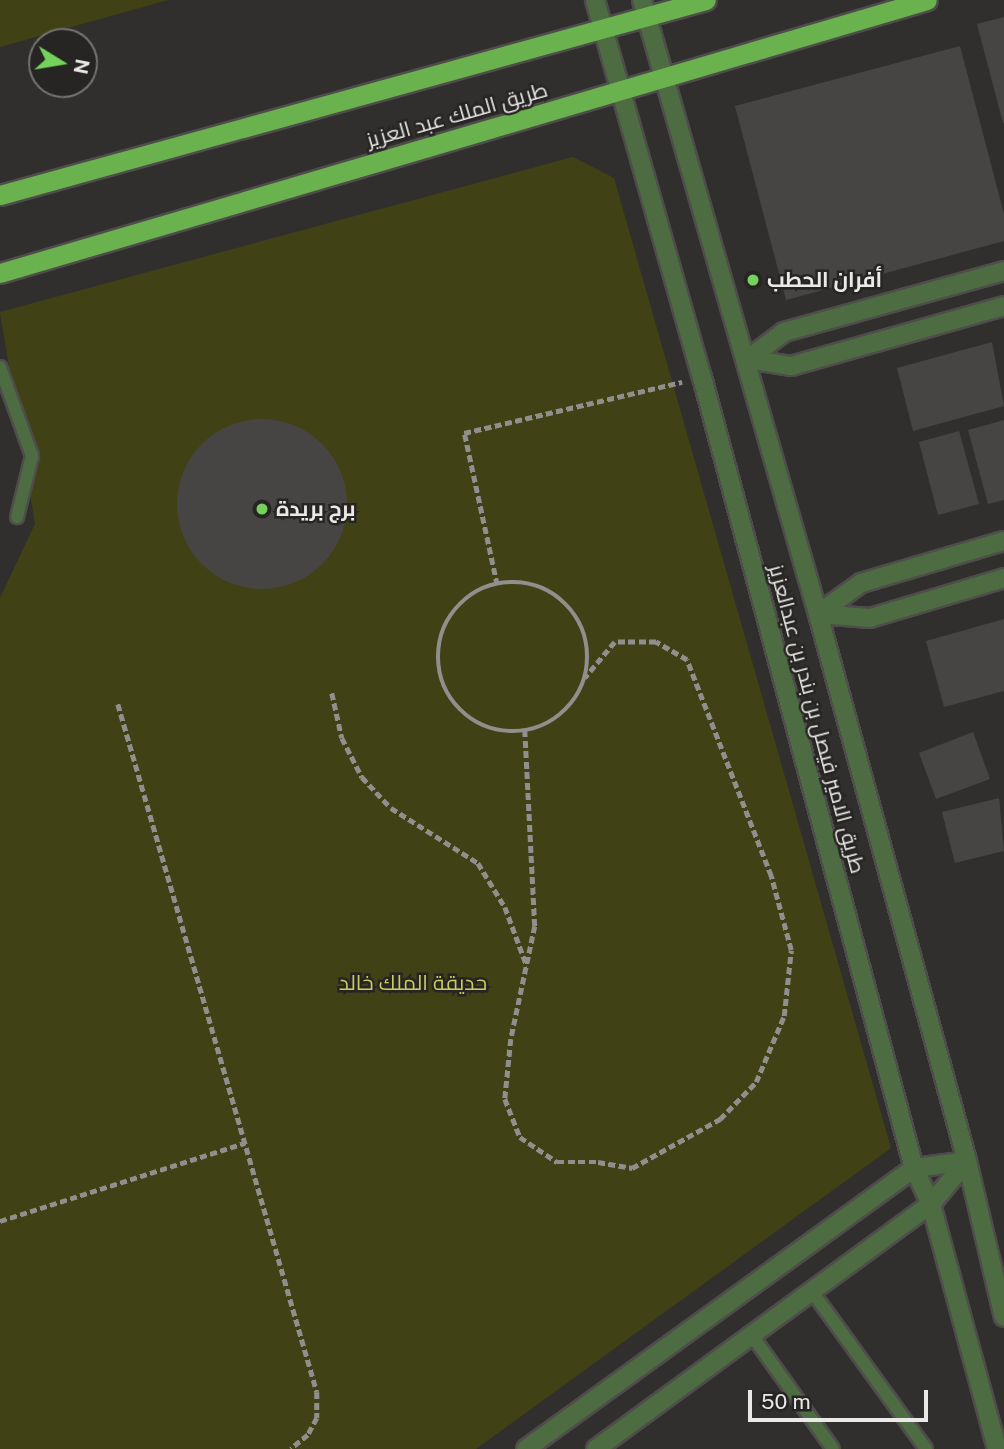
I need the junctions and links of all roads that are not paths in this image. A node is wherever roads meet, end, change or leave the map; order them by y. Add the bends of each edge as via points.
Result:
1 (595, 0) edge
2 (706, 0) edge
3 (927, 0) edge
4 (645, 9) edge
5 (604, 28) junction
6 (667, 78) junction
7 (623, 90) junction
8 (0, 195) edge
9 (1004, 271) edge
10 (0, 273) edge
11 (1004, 306) edge
12 (748, 359) junction
13 (0, 367) edge
14 (17, 517) dead end
15 (1004, 541) edge
16 (1004, 578) edge
17 (818, 614) junction
18 (967, 1161) junction
19 (914, 1168) junction
20 (930, 1204) junction
21 (811, 1290) junction
22 (1004, 1318) edge
23 (751, 1334) junction
24 (526, 1449) edge
25 (596, 1449) edge
26 (833, 1449) edge
27 (926, 1449) edge
28 (997, 1449) edge

1 - 5 street, طريق الامير فيصل بن بندر بن عبدالعزيز
2 - 4 highway, طريق الملك عبد العزيز
3 - 6 highway, طريق الملك عبد العزيز
4 - 5 highway, طريق الملك عبد العزيز
4 - 6 street, طريق الامير فيصل بن بندر بن عبدالعزيز
5 - 7 street, طريق الامير فيصل بن بندر بن عبدالعزيز
5 - 8 highway, طريق الملك عبد العزيز
6 - 7 highway, طريق الملك عبد العزيز
6 - 12 street, طريق الامير فيصل بن بندر بن عبدالعزيز
7 - 10 highway, طريق الملك عبد العزيز
7 - 19 street, طريق الامير فيصل بن بندر بن عبدالعزيز
9 - 12 street via 785,332
11 - 12 street via 791,366
12 - 17 street, طريق الامير فيصل بن بندر بن عبدالعزيز
13 - 14 lane via 32,456
15 - 17 street via 861,583
16 - 17 street via 870,618
17 - 18 street, طريق الامير فيصل بن بندر بن عبدالعزيز
18 - 19 street
18 - 20 street
18 - 22 street, طريق الامير فيصل بن بندر بن عبدالعزيز
19 - 20 street, طريق الامير فيصل بن بندر بن عبدالعزيز
19 - 24 street
20 - 21 street
20 - 28 street, طريق الامير فيصل بن بندر بن عبدالعزيز
21 - 23 street
21 - 27 lane
23 - 25 street
23 - 26 lane

